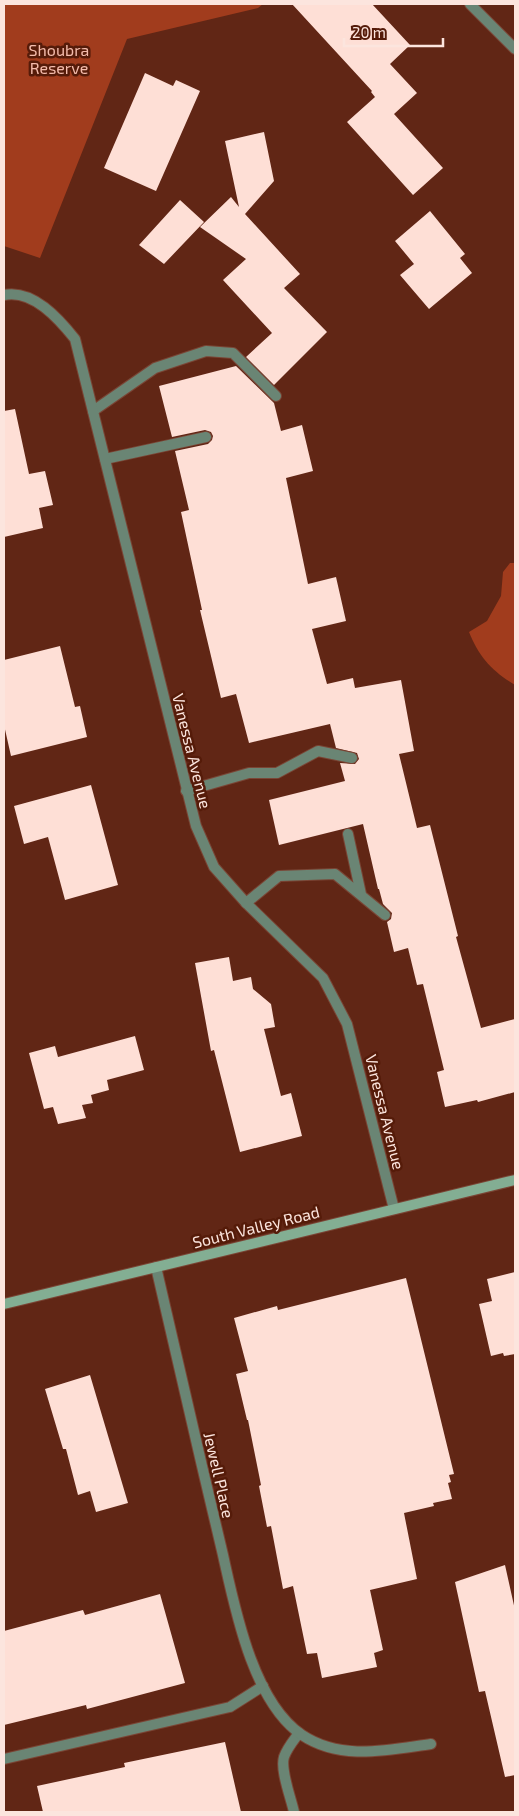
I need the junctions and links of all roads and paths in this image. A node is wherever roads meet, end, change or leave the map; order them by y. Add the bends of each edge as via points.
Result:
1 (470, 4) edge
2 (515, 49) edge
3 (4, 295) edge
4 (276, 396) dead end
5 (93, 411) junction
6 (206, 437) dead end
7 (105, 458) junction
8 (352, 758) dead end
9 (186, 791) junction
10 (348, 834) dead end
11 (361, 894) junction
12 (246, 903) junction
13 (385, 915) dead end
14 (515, 1180) edge
15 (394, 1209) junction
16 (156, 1267) junction
17 (4, 1304) edge
18 (263, 1686) junction
19 (299, 1733) junction
20 (431, 1744) dead end
21 (4, 1759) edge
22 (294, 1812) edge

1 - 2 street
3 - 5 street, Vanessa Avenue via 12,293 33,300 60,320 75,339
4 - 5 street via 233,353 206,351 155,368
5 - 7 street, Vanessa Avenue
6 - 7 street
7 - 9 street, Vanessa Avenue
8 - 9 street via 318,751 277,773 249,773
9 - 12 street, Vanessa Avenue via 196,826 214,867
10 - 11 street
11 - 12 street via 335,874 278,876
11 - 13 street
12 - 15 street, Vanessa Avenue via 323,978 347,1024
14 - 15 main road, South Valley Road
15 - 16 main road, South Valley Road
16 - 17 main road, South Valley Road
16 - 18 street, Jewell Place via 238,1623
18 - 19 street, Jewell Place via 281,1715
18 - 21 street via 230,1707
19 - 20 street, Jewell Place via 320,1744 354,1752
19 - 22 street via 284,1759

